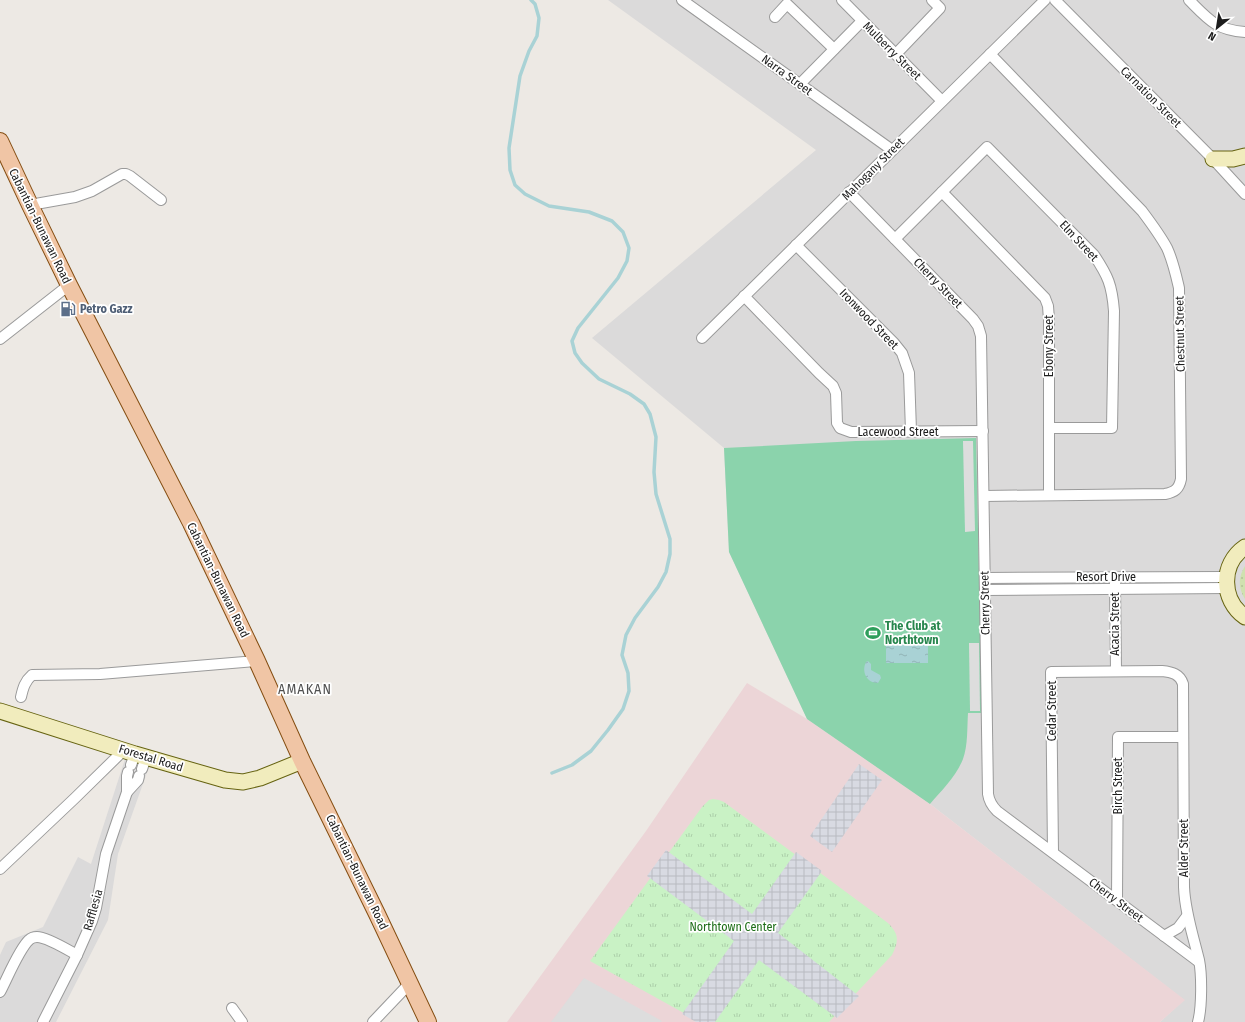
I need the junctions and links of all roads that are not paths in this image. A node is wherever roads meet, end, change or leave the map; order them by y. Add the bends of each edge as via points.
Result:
1 (682, 0) edge
2 (842, 0) edge
3 (932, 0) edge
4 (1045, 0) edge
5 (1055, 0) edge
6 (1190, 0) edge
7 (695, 4) edge
8 (775, 17) dead end
9 (862, 21) junction
10 (1245, 32) edge
11 (834, 49) junction
12 (896, 54) junction
13 (990, 54) junction
14 (800, 84) junction
15 (942, 101) junction
16 (0, 141) edge
17 (892, 150) junction
18 (1245, 156) edge
19 (1213, 159) junction
20 (849, 192) junction
21 (942, 192) junction
22 (1245, 194) edge
23 (160, 200) dead end
24 (30, 206) junction
25 (895, 239) junction
26 (796, 245) junction
27 (69, 285) junction
28 (744, 296) junction
29 (0, 338) edge
30 (702, 338) dead end
31 (1049, 428) junction
32 (911, 431) junction
33 (983, 431) junction
34 (984, 496) junction
35 (1049, 496) junction
36 (1245, 547) edge
37 (1115, 577) junction
38 (985, 578) junction
39 (1226, 582) junction
40 (1115, 589) junction
41 (985, 590) junction
42 (1245, 617) edge
43 (257, 661) junction
44 (1116, 671) junction
45 (1177, 674) joint
46 (20, 697) dead end
47 (0, 711) edge
48 (1183, 737) junction
49 (302, 761) junction
50 (135, 763) junction
51 (1053, 852) junction
52 (0, 869) edge
53 (1117, 900) junction
54 (1187, 916) junction
55 (1164, 936) junction
56 (77, 955) junction
57 (1199, 962) junction
58 (410, 983) junction
59 (0, 992) edge
60 (232, 1008) dead end
61 (43, 1022) edge
62 (242, 1022) edge
63 (373, 1022) edge
64 (428, 1022) edge
65 (1198, 1022) edge

1 - 7 street, Narra Street
2 - 9 street, Mulberry Street
3 - 12 street via 940,8
4 - 13 street, Mahogany Street
5 - 19 street, Carnation Street
6 - 10 street via 1214,23 1232,31
7 - 14 street, Narra Street
8 - 11 street via 788,4
9 - 11 street
9 - 12 street, Mulberry Street
11 - 14 street
12 - 15 street, Mulberry Street
13 - 15 street, Mahogany Street
13 - 35 street, Chestnut Street via 1142,211 1167,249 1179,288 1180,485 1176,490 1164,494
14 - 17 street, Narra Street
15 - 17 street, Mahogany Street
16 - 24 main road, Cabantian-Bunawan Road
17 - 20 street, Mahogany Street
18 - 19 street
19 - 22 street, Carnation Street
20 - 25 street, Cherry Street
20 - 26 street, Mahogany Street
21 - 25 street, Elm Street
21 - 31 street, Ebony Street via 1045,298 1049,320
21 - 31 street, Elm Street via 987,147 1094,255 1110,282 1114,311 1112,428
23 - 24 street via 130,176 122,174 92,191 75,197
24 - 27 main road, Cabantian-Bunawan Road
25 - 33 street, Cherry Street via 978,326 982,348
26 - 28 street, Mahogany Street
26 - 32 street, Ironwood Street via 902,353 909,373
27 - 29 street
27 - 43 main road, Cabantian-Bunawan Road via 187,516
28 - 30 street, Mahogany Street
28 - 32 street, Lacewood Street via 833,386 836,393 837,423 840,428 851,432
31 - 35 street, Ebony Street
32 - 33 street, Lacewood Street
33 - 34 street, Cherry Street
34 - 35 street, Chestnut Street
34 - 38 street, Cherry Street
36 - 39 street via 1230,564
37 - 38 street, Resort Drive
37 - 39 street, Resort Drive
37 - 40 street, Acacia Street
38 - 41 street, Cherry Street
39 - 40 street, Resort Drive
39 - 42 street via 1234,606
40 - 41 street, Resort Drive
40 - 44 street, Acacia Street
41 - 51 street, Cherry Street via 989,800 997,811
43 - 46 street via 100,674 32,675 28,678
43 - 49 main road, Cabantian-Bunawan Road
44 - 45 street, Cedar Street via 1170,671
44 - 51 street, Cedar Street via 1051,672
45 - 48 street, Alder Street via 1183,684
47 - 50 street, Forestal Road
48 - 53 street, Birch Street via 1118,737
48 - 54 street, Alder Street via 1184,887
49 - 50 street, Forestal Road via 243,782
49 - 58 main road, Cabantian-Bunawan Road
50 - 52 street via 75,798
50 - 56 street, Rafflesia via 138,780 127,792 106,854 94,914
51 - 53 street, Cherry Street
53 - 55 street, Cherry Street
54 - 55 street via 1178,928
54 - 57 street, Alder Street
55 - 57 street, Cherry Street
56 - 59 street via 45,938 33,937 22,950
56 - 61 street, Rafflesia
57 - 65 street, Alder Street
58 - 63 street
58 - 64 main road, Cabantian-Bunawan Road
60 - 62 street

